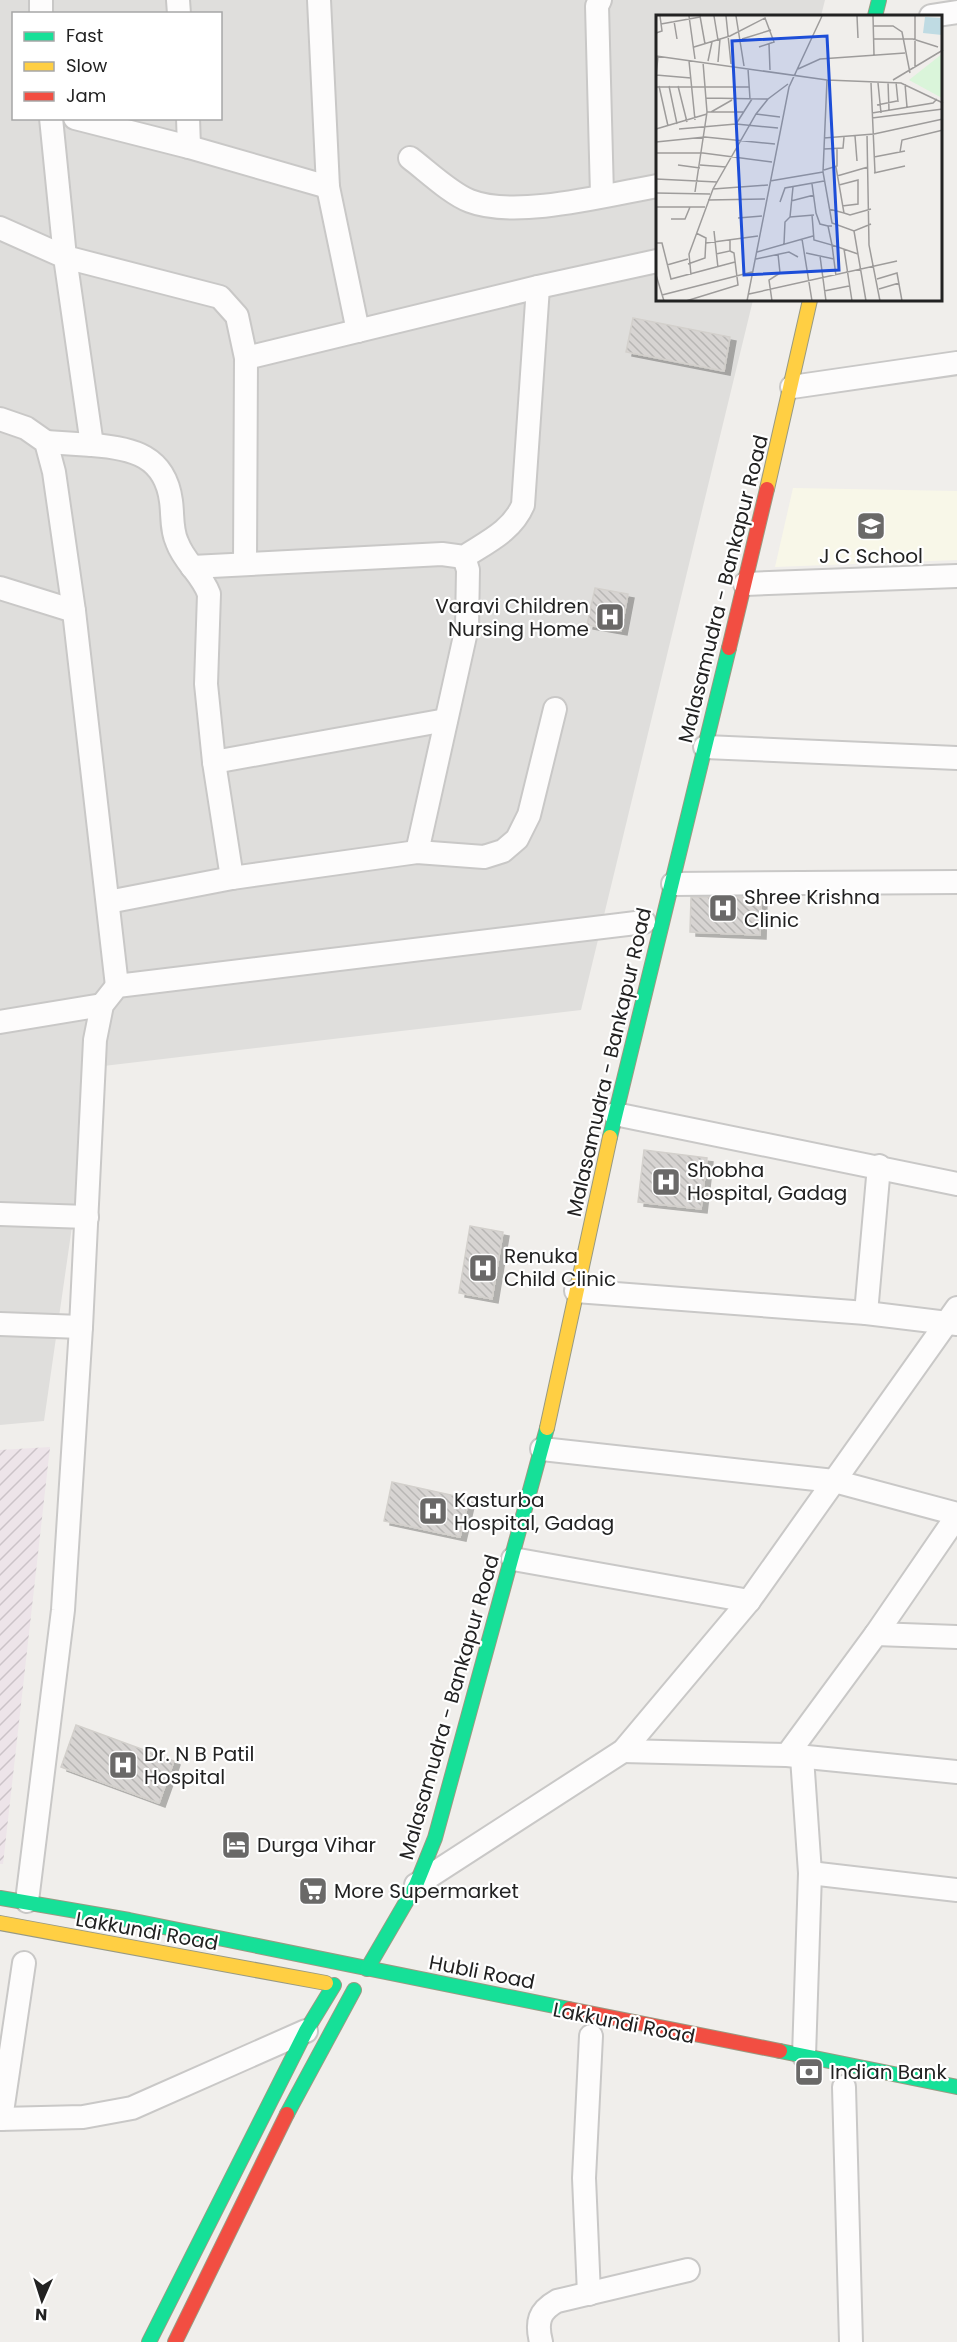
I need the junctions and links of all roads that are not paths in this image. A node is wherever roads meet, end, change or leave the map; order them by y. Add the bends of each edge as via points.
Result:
1 (319, 0) edge
2 (600, 0) edge
3 (879, 0) edge
4 (957, 12) edge
5 (875, 15) edge
6 (938, 15) edge
7 (51, 120) edge
8 (83, 120) edge
9 (188, 120) edge
10 (189, 147) junction
11 (410, 158) dead end
12 (656, 186) edge
13 (328, 187) junction
14 (602, 195) junction
15 (0, 228) edge
16 (65, 257) junction
17 (656, 261) edge
18 (538, 286) junction
19 (810, 302) edge
20 (358, 331) junction
21 (246, 358) junction
22 (957, 363) edge
23 (792, 387) junction
24 (0, 419) edge
25 (46, 442) junction
26 (93, 446) junction
27 (464, 557) junction
28 (245, 564) junction
29 (192, 567) junction
30 (957, 576) edge
31 (745, 585) junction
32 (0, 588) edge
33 (74, 611) junction
34 (555, 709) dead end
35 (446, 720) junction
36 (705, 747) junction
37 (957, 758) edge
38 (214, 762) junction
39 (417, 852) junction
40 (232, 878) junction
41 (957, 882) edge
42 (673, 884) junction
43 (108, 902) junction
44 (644, 922) dead end
45 (117, 986) junction
46 (102, 1005) junction
47 (0, 1022) edge
48 (615, 1114) junction
49 (879, 1167) junction
50 (957, 1184) edge
51 (0, 1214) edge
52 (87, 1217) junction
53 (576, 1291) junction
54 (866, 1313) junction
55 (954, 1318) edge
56 (0, 1324) edge
57 (81, 1327) junction
58 (542, 1449) junction
59 (834, 1481) junction
60 (957, 1515) edge
61 (513, 1559) junction
62 (749, 1601) junction
63 (876, 1634) junction
64 (957, 1637) edge
65 (623, 1751) junction
66 (794, 1756) junction
67 (954, 1770) edge
68 (810, 1872) junction
69 (416, 1885) junction
70 (957, 1890) edge
71 (0, 1898) edge
72 (27, 1901) junction
73 (0, 1923) edge
74 (355, 1950) dead end
75 (24, 1962) dead end
76 (345, 1965) junction
77 (367, 1969) junction
78 (334, 1985) junction
79 (360, 1990) junction
80 (306, 2031) junction
81 (590, 2036) dead end
82 (804, 2055) junction
83 (844, 2086) dead end
84 (957, 2087) edge
85 (1, 2119) edge
86 (688, 2270) dead end
87 (589, 2294) junction
88 (149, 2342) edge
89 (175, 2342) edge
90 (541, 2342) edge
91 (851, 2342) edge

1 - 13 street
2 - 14 street via 597,6
3 - 5 main road
4 - 6 street
7 - 16 street
8 - 10 street
9 - 10 street
10 - 13 street
11 - 14 street via 467,201 494,208
12 - 14 street
13 - 20 street
15 - 16 street
16 - 21 street via 220,297 237,316
16 - 26 street
17 - 18 street
18 - 20 street
18 - 27 street via 523,505 509,527
19 - 23 main road, Malasamudra - Bankapur Road
20 - 21 street
21 - 28 street
22 - 23 street
23 - 31 main road, Malasamudra - Bankapur Road
24 - 25 street via 26,428
25 - 26 street
25 - 33 street
26 - 29 street via 135,453 153,462 165,475 176,542
27 - 28 street via 442,554
27 - 35 street via 468,570 467,627
28 - 29 street
29 - 38 street via 209,594 206,684
30 - 31 street
31 - 36 main road, Malasamudra - Bankapur Road
32 - 33 street
33 - 43 street
34 - 39 street via 530,815 517,839 503,851 484,857
35 - 38 street
35 - 39 street
36 - 37 street
36 - 42 main road, Malasamudra - Bankapur Road
38 - 40 street
39 - 40 street
40 - 43 street
41 - 42 street
42 - 48 main road, Malasamudra - Bankapur Road
43 - 45 street
44 - 45 street
45 - 46 street
46 - 47 street
46 - 52 street via 95,1040
48 - 49 street
48 - 53 main road, Malasamudra - Bankapur Road
49 - 50 street
49 - 54 street
51 - 52 street
52 - 57 street
53 - 54 street
53 - 58 main road, Malasamudra - Bankapur Road
54 - 55 street
55 - 59 street
56 - 57 street
57 - 72 street via 63,1610
58 - 59 street
58 - 61 main road, Malasamudra - Bankapur Road
59 - 60 street
59 - 62 street
60 - 63 street
61 - 62 street
61 - 69 main road, Malasamudra - Bankapur Road via 444,1809
62 - 65 street
63 - 64 street
63 - 66 street
65 - 66 street
65 - 69 street
66 - 67 street
66 - 68 street
68 - 70 street
68 - 82 street
69 - 77 main road, Malasamudra - Bankapur Road
71 - 72 main road, Hubli Road
72 - 76 main road, Hubli Road
73 - 78 main road, Lakkundi Road
74 - 76 main road
75 - 85 street
76 - 77 main road, Hubli Road
76 - 78 main road
77 - 79 main road, Malasamudra - Bankapur Road
77 - 82 main road, Hubli Road
78 - 79 main road, Lakkundi Road
78 - 80 main road
79 - 89 main road, Malasamudra - Bankapur Road via 290,2108
80 - 85 street via 132,2108 83,2117
80 - 88 main road
81 - 87 street via 584,2178
82 - 84 main road, Hubli Road
83 - 91 street
86 - 87 street
87 - 90 street via 544,2308 538,2319

